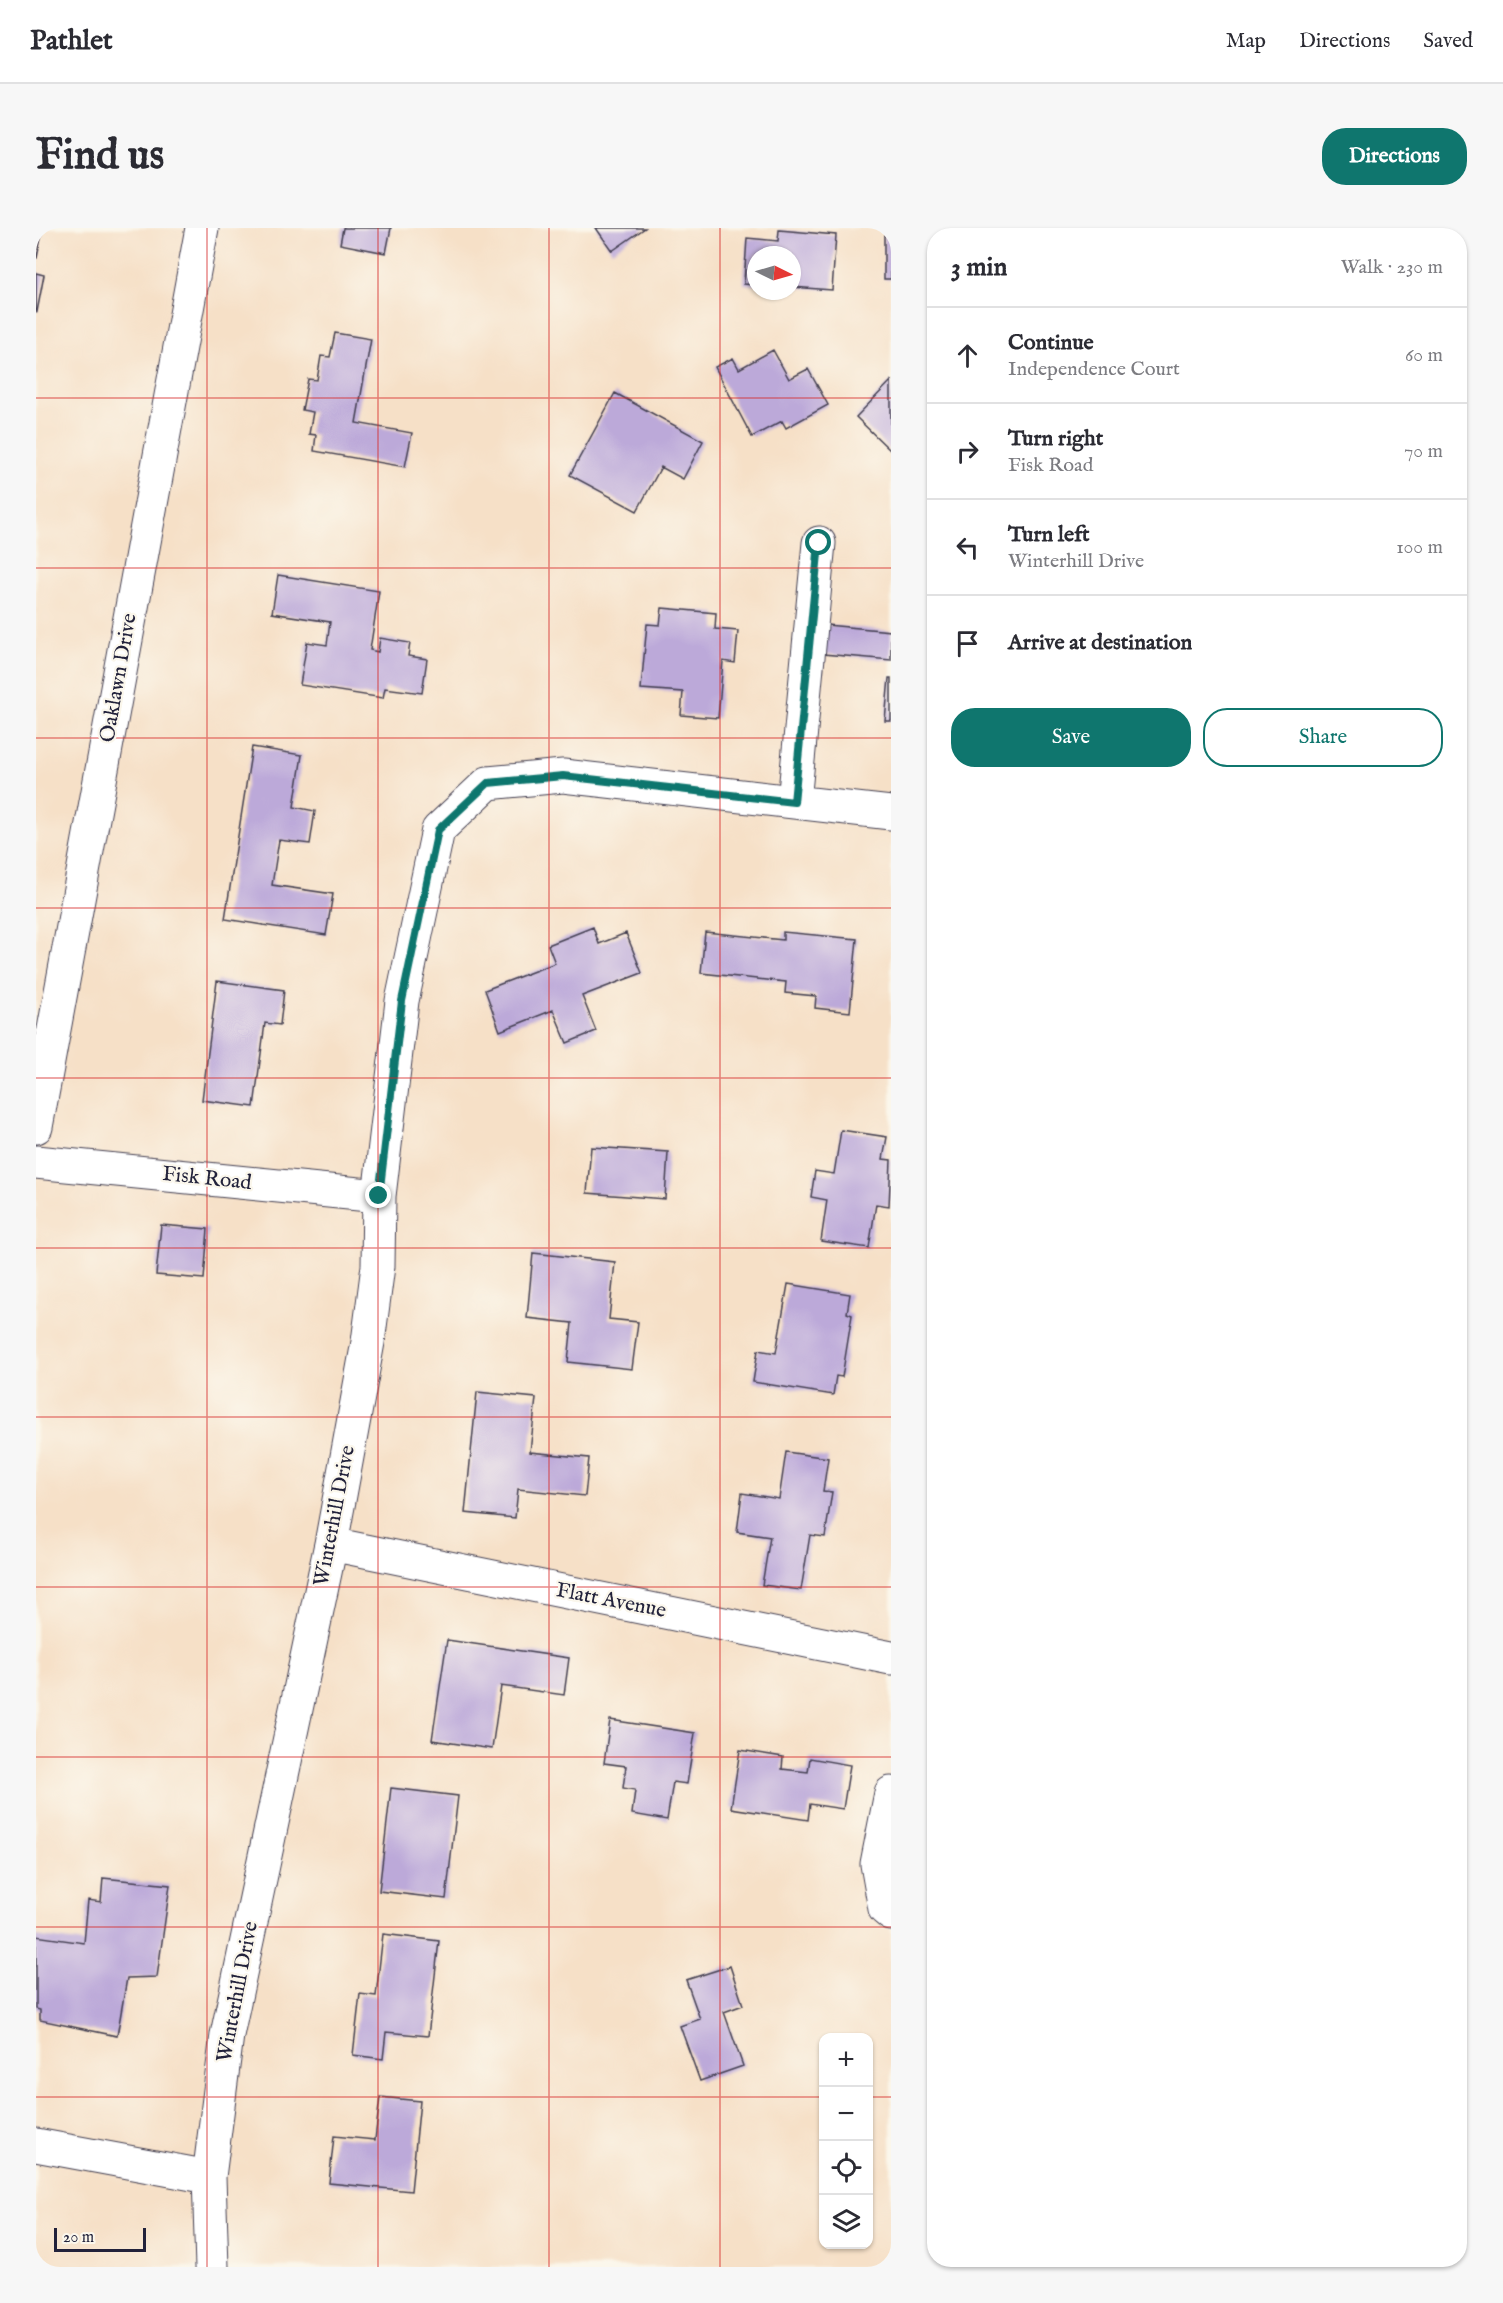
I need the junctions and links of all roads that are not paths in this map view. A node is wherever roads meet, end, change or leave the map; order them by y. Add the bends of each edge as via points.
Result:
1 (202, 228) edge
2 (819, 543) dead end
3 (794, 802) junction
4 (891, 813) edge
5 (36, 1127) edge
6 (36, 1162) edge
7 (379, 1196) junction
8 (331, 1544) junction
9 (891, 1658) edge
10 (891, 1793) edge
11 (891, 1914) edge
12 (36, 2145) edge
13 (209, 2177) junction
14 (212, 2267) edge

1 - 5 street, Oaklawn Drive
2 - 3 street
3 - 4 street
3 - 7 street, Winterhill Drive via 563,776 488,783 438,830 402,1001
6 - 7 street, Fisk Road
7 - 8 street, Winterhill Drive via 378,1266 368,1342
8 - 9 street, Flatt Avenue
8 - 13 street, Winterhill Drive via 227,2035
10 - 11 street via 876,1864 885,1909
12 - 13 street
13 - 14 street, Winterhill Drive

